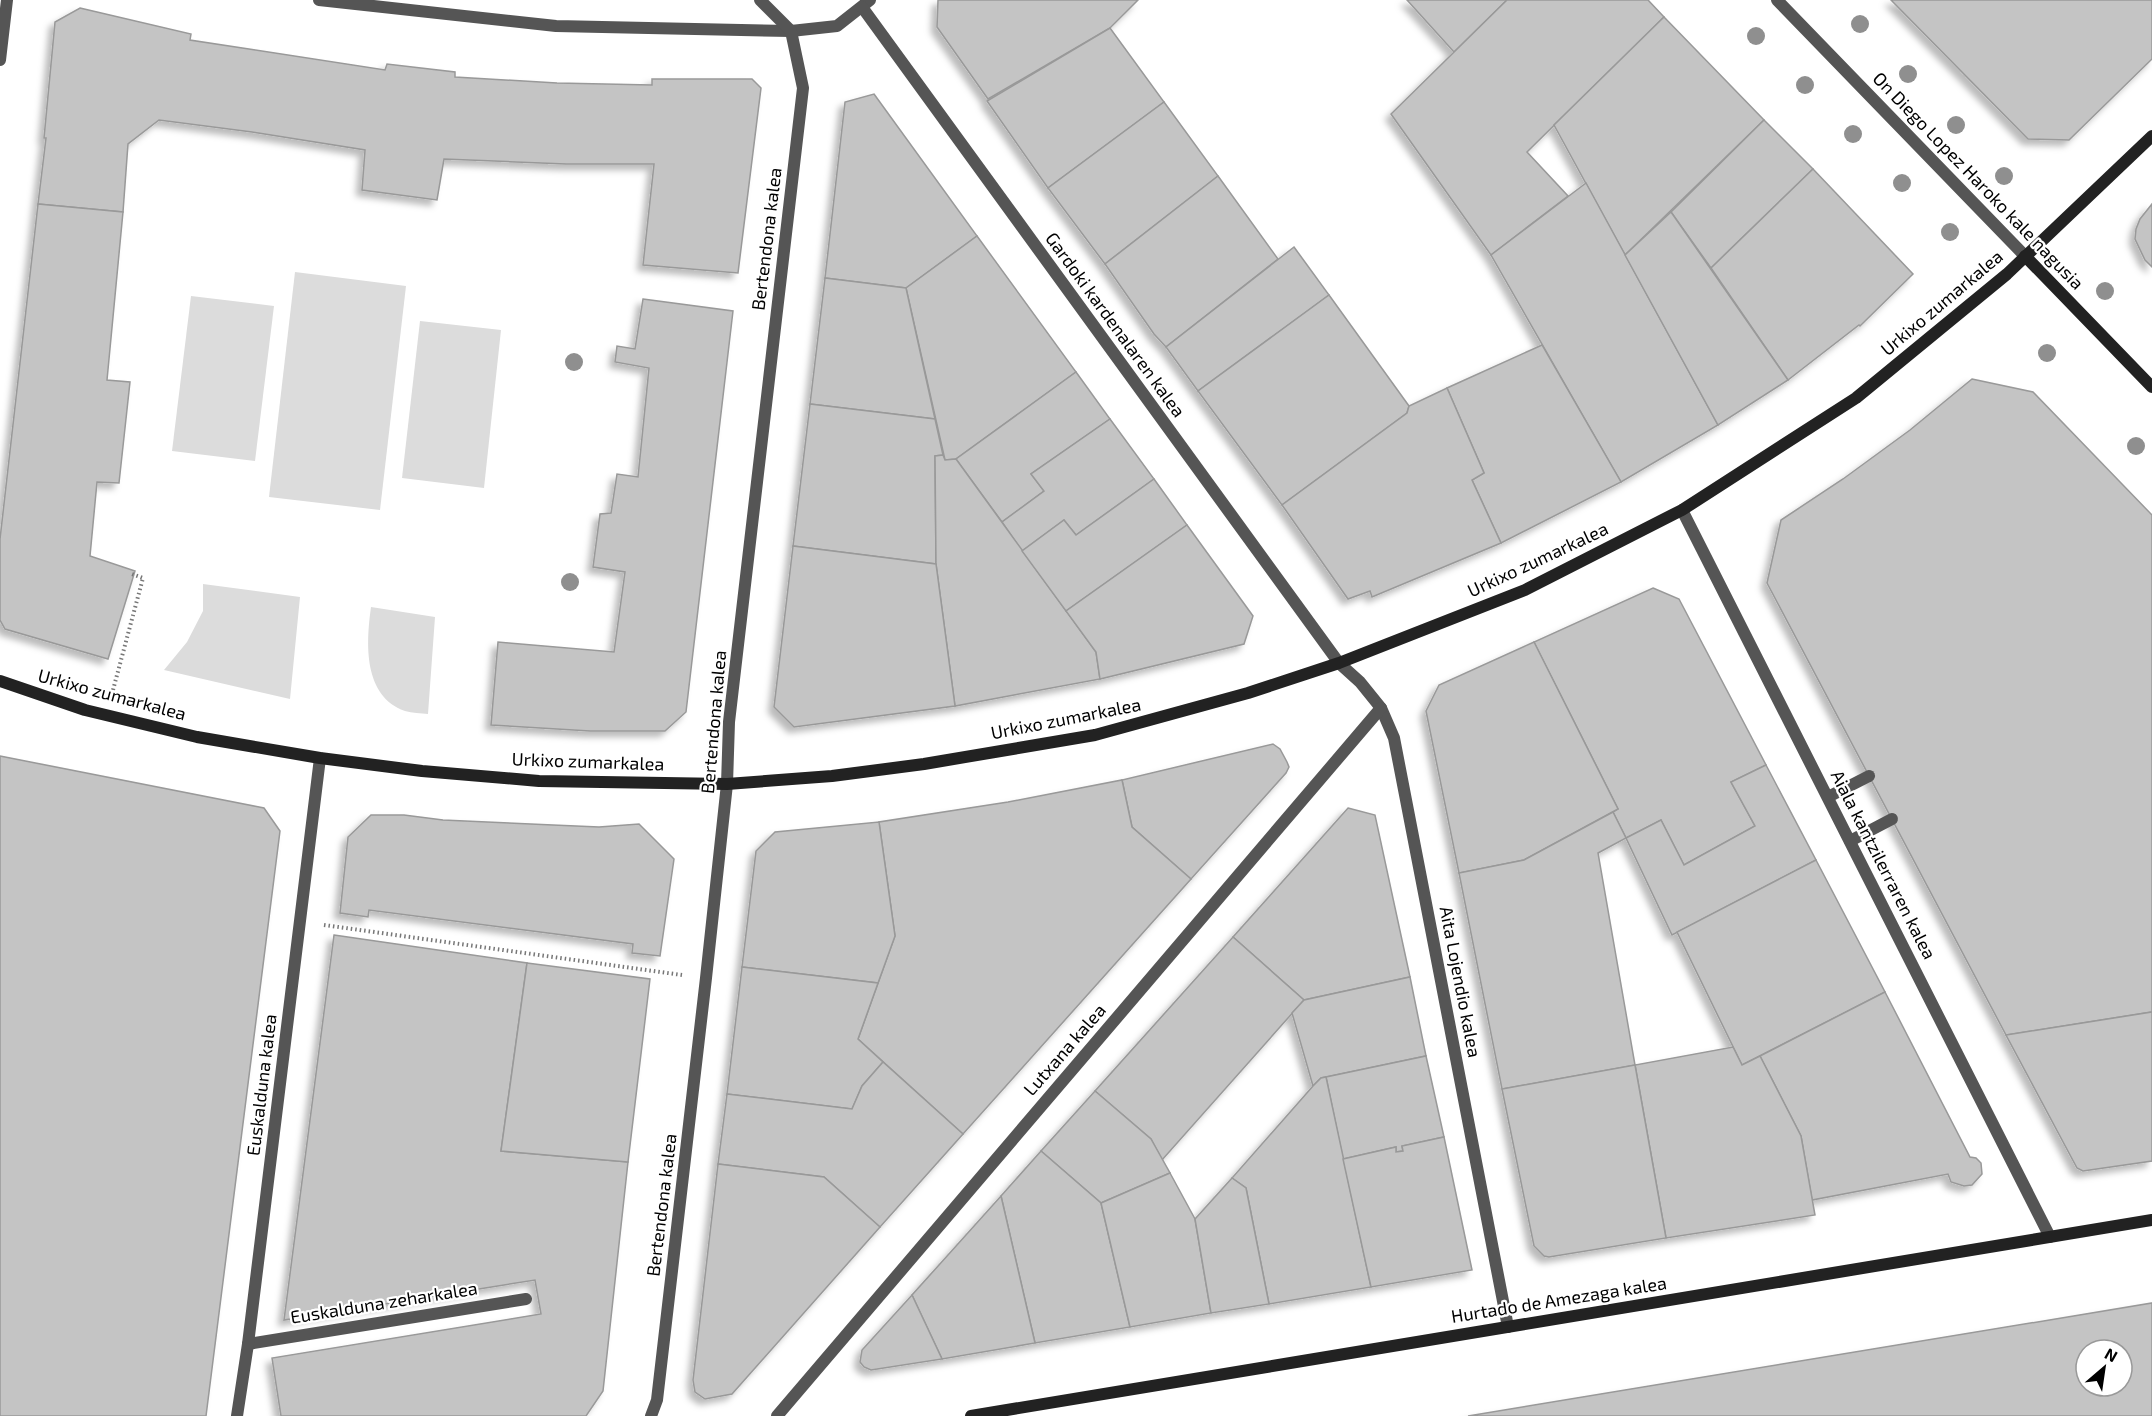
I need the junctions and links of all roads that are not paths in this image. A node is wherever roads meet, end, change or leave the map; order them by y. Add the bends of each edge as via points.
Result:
1 (7, 0) edge
2 (319, 0) edge
3 (759, 0) edge
4 (1778, 0) edge
5 (866, 4) edge
6 (791, 31) junction
7 (0, 60) edge
8 (2152, 136) edge
9 (2025, 256) junction
10 (2152, 387) edge
11 (1682, 510) junction
12 (1339, 663) junction
13 (0, 681) edge
14 (1381, 708) junction
15 (320, 758) junction
16 (1869, 776) dead end
17 (727, 784) junction
18 (1828, 797) junction
19 (1892, 819) dead end
20 (1850, 841) junction
21 (2152, 1220) edge
22 (2050, 1237) junction
23 (526, 1299) dead end
24 (1508, 1327) junction
25 (248, 1344) junction
26 (237, 1416) edge
27 (651, 1416) edge
28 (777, 1416) edge
29 (971, 1416) edge

1 - 7 street
2 - 6 street via 556,26
3 - 6 street
4 - 9 street, On Diego Lopez Haroko kale nagusia
5 - 6 street via 837,26
5 - 12 street, Gardoki kardenalaren kalea
6 - 17 street, Bertendona kalea via 803,88 729,722
8 - 9 main road, Urkixo zumarkalea
9 - 10 main road, On Diego Lopez Haroko kale nagusia
9 - 11 main road, Urkixo zumarkalea via 1856,398
11 - 12 main road, Urkixo zumarkalea via 1525,590
11 - 18 street, Aiala kantzilerraren kalea
12 - 14 street, Aita Lojendio kalea
12 - 17 main road, Urkixo zumarkalea via 1248,693 1095,735 924,764
13 - 15 main road, Urkixo zumarkalea via 86,710 197,737
14 - 24 street, Aita Lojendio kalea via 1394,738
14 - 28 street, Lutxana kalea
15 - 17 main road, Urkixo zumarkalea via 539,781
15 - 25 street, Euskalduna kalea
16 - 18 street
17 - 27 street, Bertendona kalea via 657,1400
18 - 20 street, Aiala kantzilerraren kalea
19 - 20 street
20 - 22 street, Aiala kantzilerraren kalea
21 - 22 main road, Hurtado de Amezaga kalea
22 - 24 main road, Hurtado de Amezaga kalea
23 - 25 street, Euskalduna zeharkalea
24 - 29 main road, Hurtado de Amezaga kalea
25 - 26 street, Euskalduna kalea

